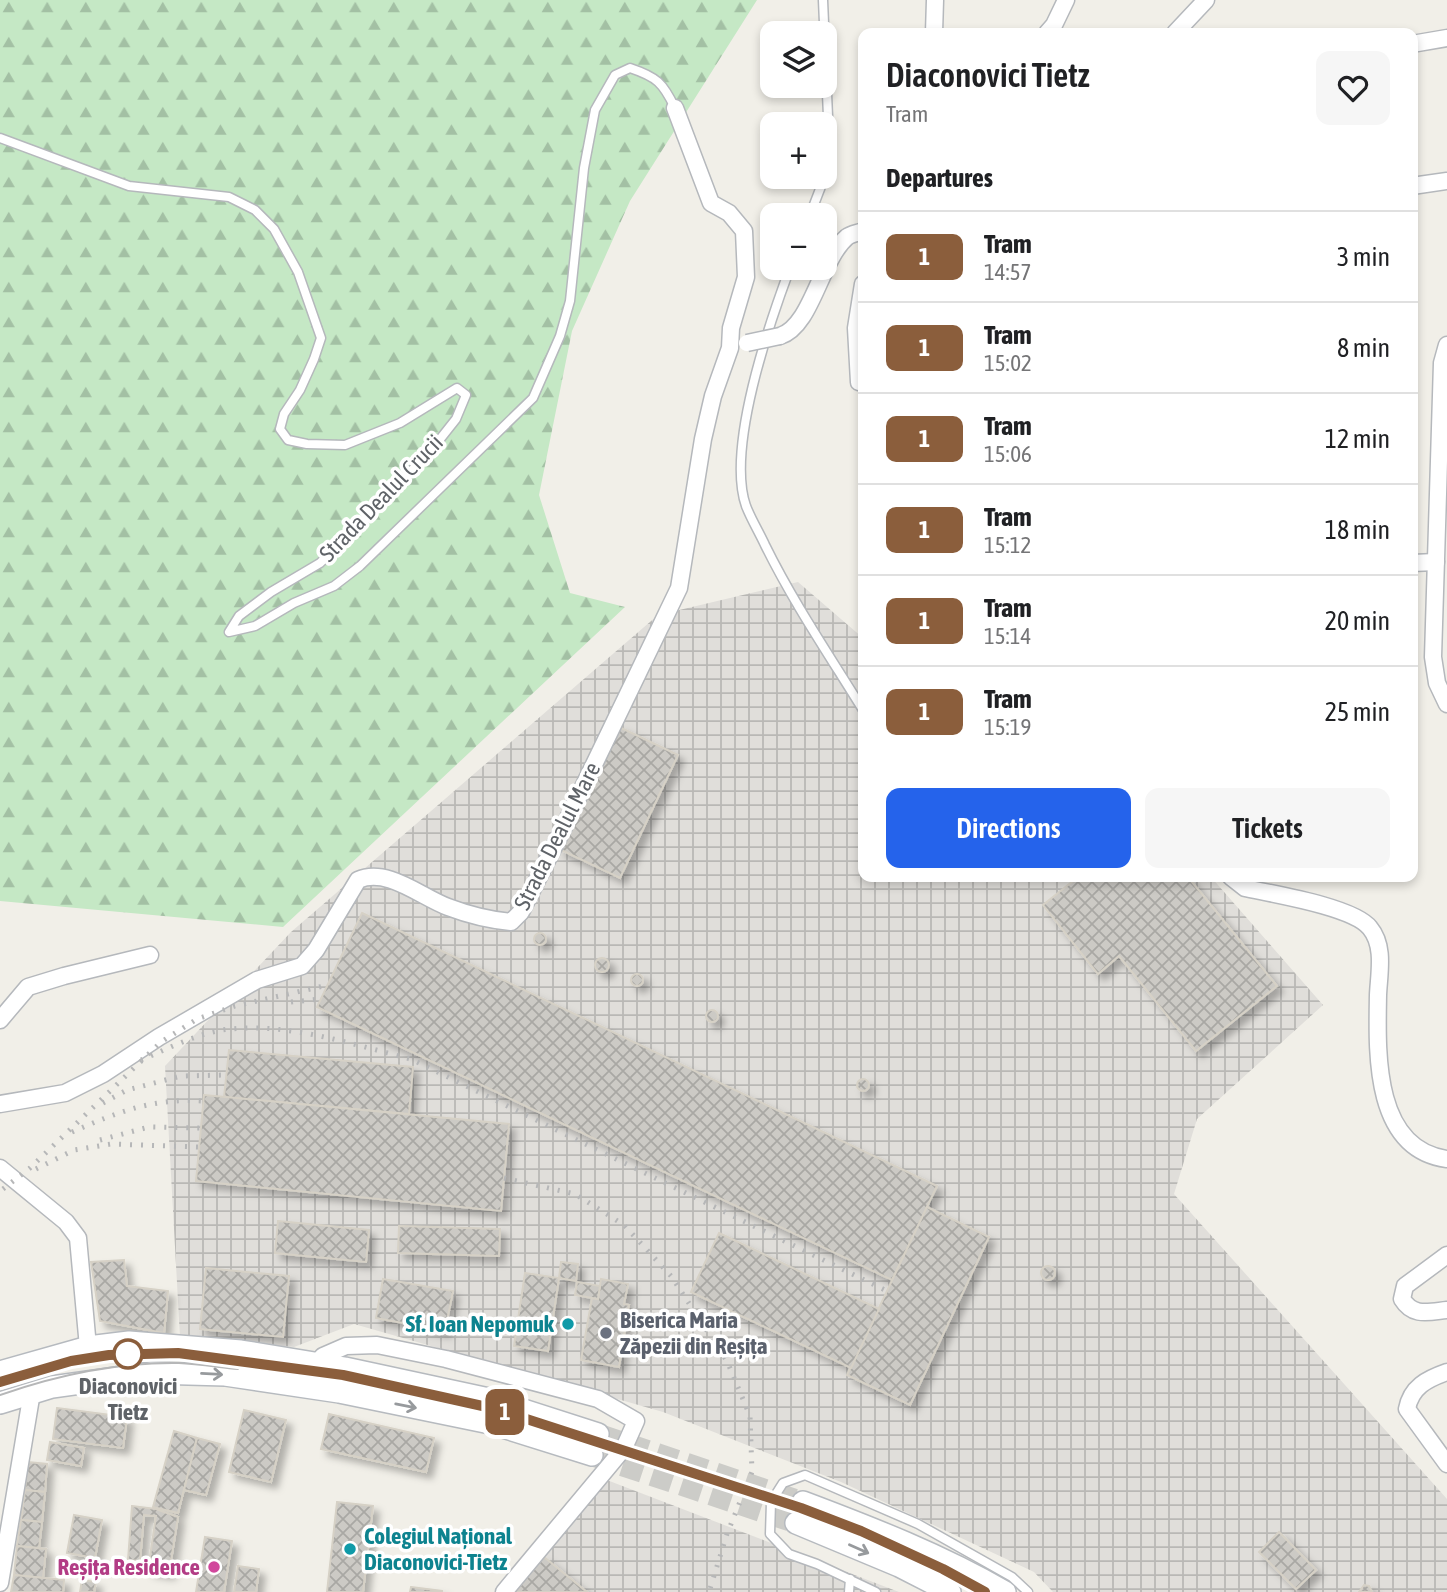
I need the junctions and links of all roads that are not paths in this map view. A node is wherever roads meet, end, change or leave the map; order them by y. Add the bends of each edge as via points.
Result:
1 (823, 0) edge
2 (935, 0) edge
3 (1066, 0) edge
4 (1206, 0) edge
5 (934, 28) edge
6 (1052, 28) edge
7 (1180, 28) edge
8 (1447, 38) edge
9 (1418, 43) edge
10 (676, 108) joint
11 (0, 138) edge
12 (1447, 181) edge
13 (1418, 185) edge
14 (815, 203) edge
15 (858, 233) edge
16 (785, 280) edge
17 (858, 315) edge
18 (1447, 345) edge
19 (730, 348) junction
20 (858, 364) edge
21 (1436, 562) junction
22 (1418, 563) edge
23 (858, 702) edge
24 (1447, 704) edge
25 (1237, 882) edge
26 (150, 955) dead end
27 (0, 1020) edge
28 (0, 1104) edge
29 (1447, 1159) edge
30 (0, 1168) edge
31 (1447, 1255) edge
32 (1447, 1310) edge
33 (88, 1347) junction
34 (317, 1363) junction
35 (0, 1372) edge
36 (1447, 1372) edge
37 (32, 1392) junction
38 (0, 1403) edge
39 (598, 1434) tunnel mouth
40 (592, 1455) tunnel mouth
41 (1447, 1464) edge
42 (803, 1502) tunnel mouth
43 (796, 1523) tunnel mouth
44 (849, 1579) junction
45 (0, 1583) edge
46 (504, 1592) edge
47 (849, 1592) edge
48 (876, 1592) edge
49 (950, 1592) edge
50 (1005, 1592) edge
51 (1028, 1592) edge

1 - 14 lane via 830,163
2 - 5 street
3 - 6 street
4 - 7 street
8 - 9 street
10 - 11 lane, Strada Dealul Crucii via 664,85 650,74 630,68 615,75 595,110 570,301 533,398 360,566 334,586 255,626 229,632 239,616 320,562 358,527 433,448 456,419 466,396 457,388 400,423 345,445 288,440 280,429 321,338 298,272 274,229 255,210 229,197 129,186
10 - 19 street, Strada Dealul Crucii via 711,203 729,213 744,231 746,277
12 - 13 street
15 - 19 street, bridge via 848,237 828,264 789,334
16 - 23 lane via 767,328 748,410 740,470 745,505 785,587
17 - 20 street
18 - 21 street
19 - 28 street, Strada Dealul Mare via 703,439 678,588 561,833 512,922 447,907 382,876 368,876 358,880 302,966 257,980 65,1093
21 - 22 street
21 - 24 street via 1433,657 1437,683
25 - 29 street via 1245,888 1347,912 1369,926 1380,945 1377,1044 1393,1119 1402,1136 1420,1152
26 - 27 street via 28,987
30 - 33 street via 66,1222 78,1238
31 - 32 street via 1405,1286 1402,1299 1418,1313
33 - 34 main road via 129,1342
33 - 35 main road
34 - 39 main road via 489,1399
34 - 46 street via 346,1346 377,1345 598,1399 636,1421 624,1448
36 - 41 street via 1418,1386 1407,1409
37 - 38 main road
37 -> 40 main road via 152,1373 225,1375 339,1392 489,1423
37 - 45 street
42 - 50 main road via 899,1539
43 -> 49 main road
44 - 47 lane
44 - 48 lane
44 - 51 lane via 789,1554 770,1534 771,1502 783,1483 805,1475 918,1524 1012,1577

